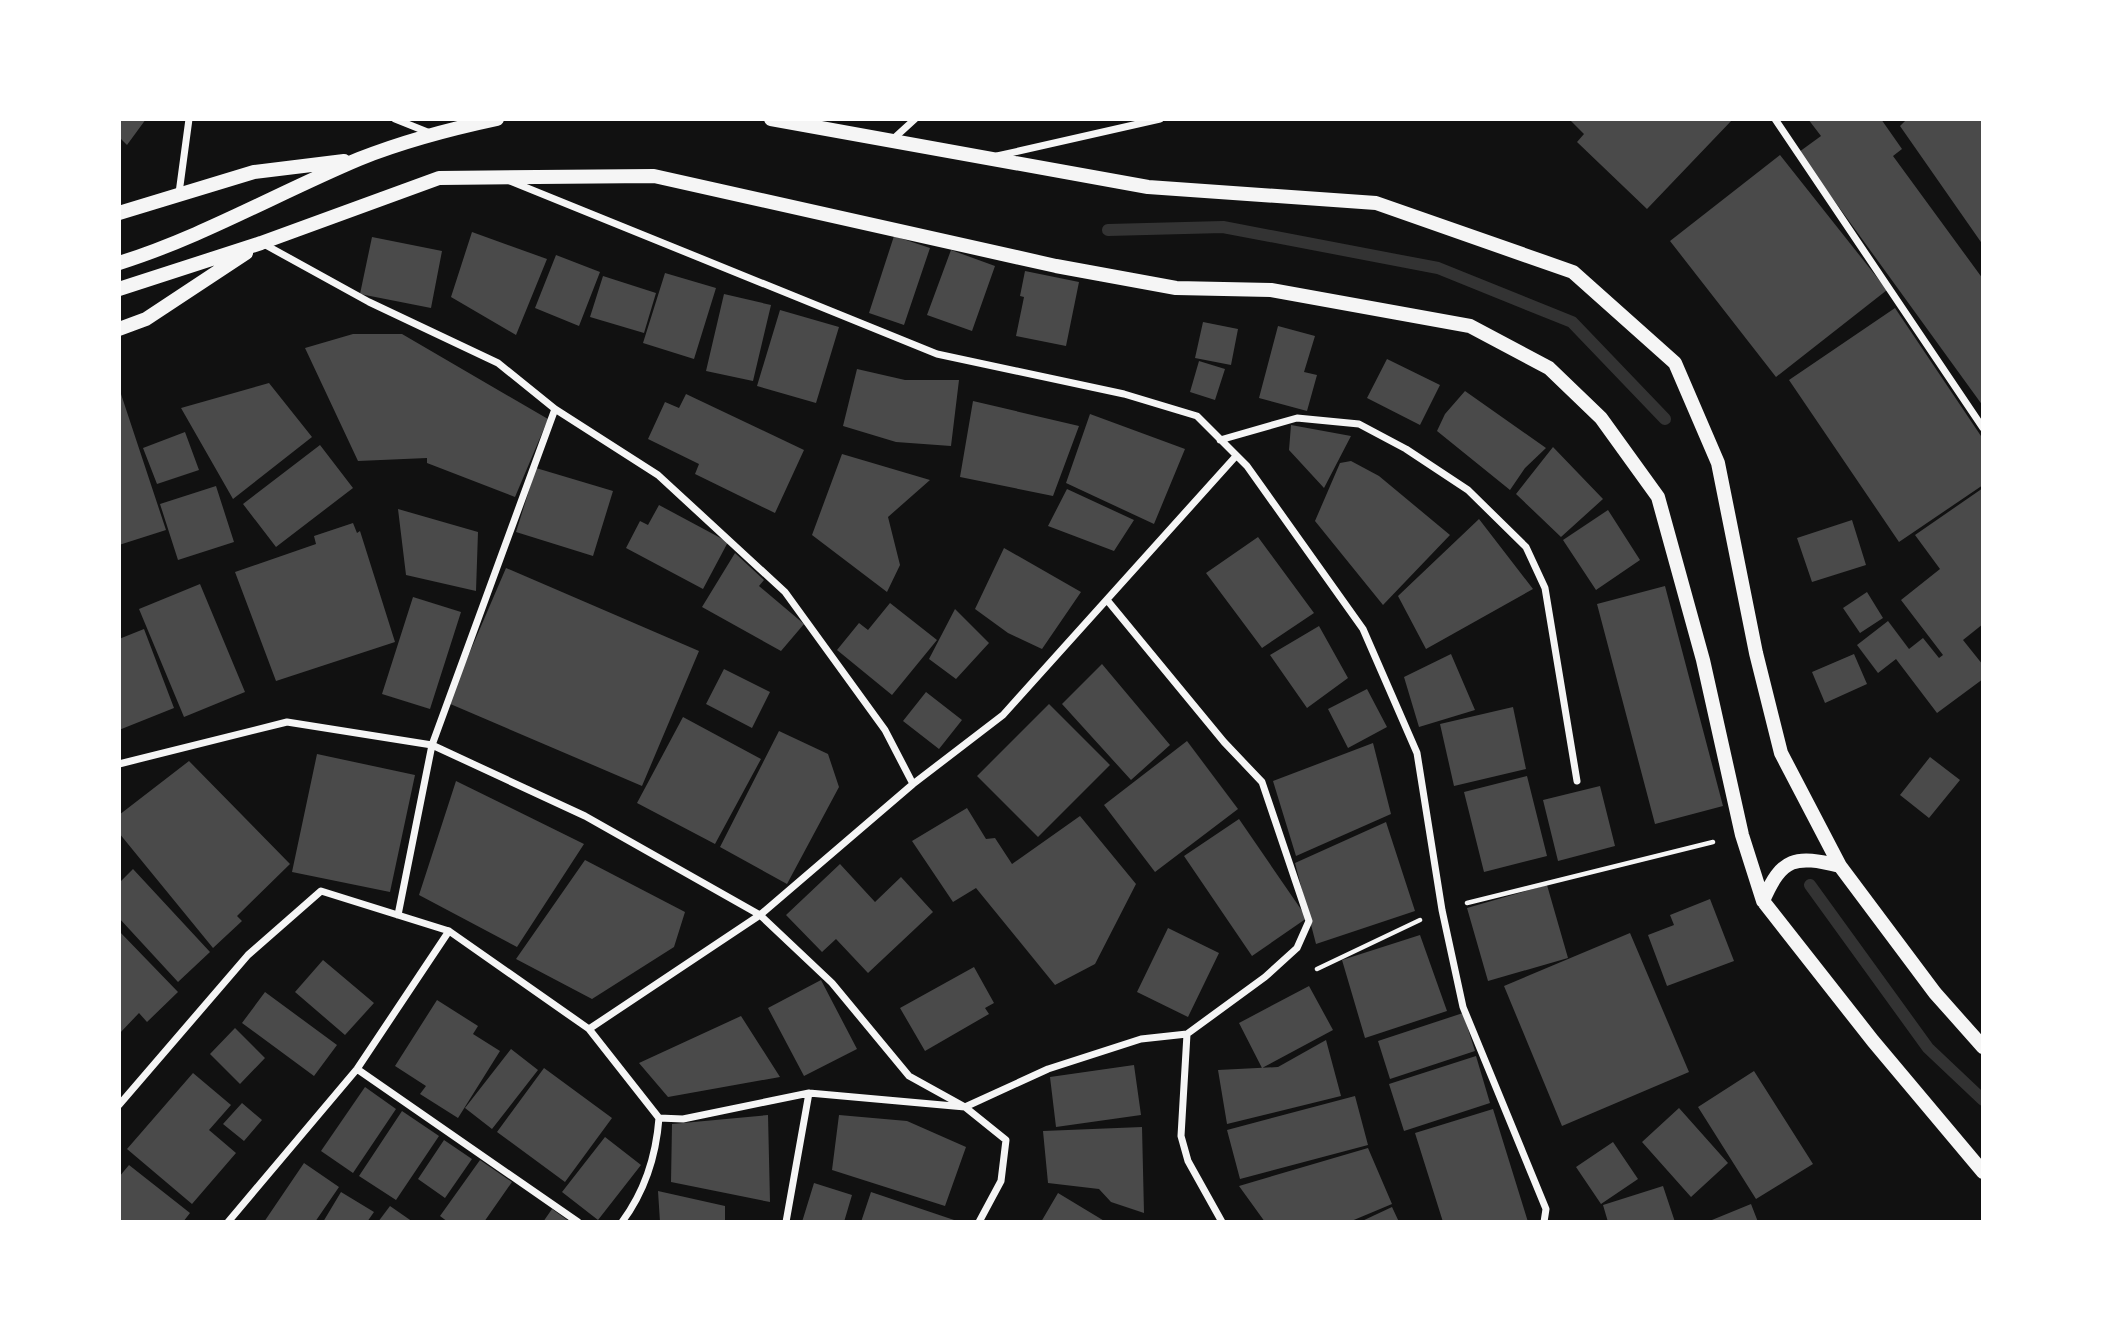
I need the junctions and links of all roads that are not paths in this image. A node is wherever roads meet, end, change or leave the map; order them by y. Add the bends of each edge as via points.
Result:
1 (189, 119) edge
2 (395, 119) edge
3 (497, 119) edge
4 (773, 119) edge
5 (915, 119) edge
6 (1160, 119) edge
7 (1775, 119) edge
8 (431, 134) junction
9 (891, 141) junction
10 (990, 158) junction
11 (360, 159) junction
12 (501, 178) junction
13 (179, 193) junction
14 (119, 213) edge
15 (261, 243) junction
16 (119, 263) edge
17 (119, 289) edge
18 (119, 329) edge
19 (555, 409) junction
20 (1983, 428) edge
21 (1220, 440) junction
22 (1236, 456) junction
23 (1107, 600) junction
24 (432, 745) junction
25 (119, 764) edge
26 (1577, 781) dead end
27 (914, 784) junction
28 (1840, 866) junction
29 (1763, 901) junction
30 (398, 915) junction
31 (760, 915) junction
32 (449, 931) junction
33 (589, 1029) junction
34 (1187, 1034) junction
35 (1983, 1047) edge
36 (357, 1069) junction
37 (808, 1093) junction
38 (119, 1105) edge
39 (965, 1107) junction
40 (659, 1118) junction
41 (1983, 1172) edge
42 (228, 1222) edge
43 (578, 1222) edge
44 (622, 1222) edge
45 (786, 1222) edge
46 (979, 1222) edge
47 (1222, 1222) edge
48 (1544, 1222) edge

1 - 13 street
2 - 8 street
3 - 8 main road
4 - 9 main road
5 - 9 street
6 - 10 street
7 - 20 street
8 - 11 main road
9 - 10 main road
10 - 28 main road via 1147,187 1376,203 1573,272 1675,363 1718,463 1781,753
11 - 13 main road via 254,172
11 - 16 main road via 163,249
12 - 15 main road via 439,178
12 - 21 street via 937,354 1124,394 1197,416
12 - 29 main road via 654,176 1056,266 1177,288 1271,290 1470,326 1549,368 1601,418 1658,497 1703,660 1742,835
13 - 14 main road
15 - 17 main road
15 - 18 main road via 146,319
15 - 19 street via 369,302 498,363
19 - 24 street
19 - 27 street via 658,475 785,592 885,730
21 - 22 street
21 - 26 street via 1297,418 1359,424 1468,490 1526,547 1545,588
22 - 23 street
22 - 48 street via 1363,629 1417,753 1442,910 1464,1007 1546,1209
23 - 27 street via 1003,715
23 - 34 street via 1262,782 1309,921 1297,948 1265,978
24 - 25 street via 287,722
24 - 30 street
24 - 31 street via 585,816
27 - 31 street
28 - 29 main road via 1811,859 1790,864 1775,874
28 - 35 main road via 1935,993
29 - 41 main road
30 - 32 street
30 - 38 street via 321,891 248,955
31 - 33 street
31 - 39 street via 832,983 909,1076
32 - 33 street
32 - 36 street
33 - 40 street
34 - 39 street via 1141,1039 1061,1065
34 - 47 street via 1181,1136 1188,1161
36 - 42 street
36 - 43 street
37 - 39 street
37 - 40 street via 683,1118
37 - 45 street
39 - 46 street via 1006,1140 1001,1181
40 - 44 street via 656,1151 642,1190

